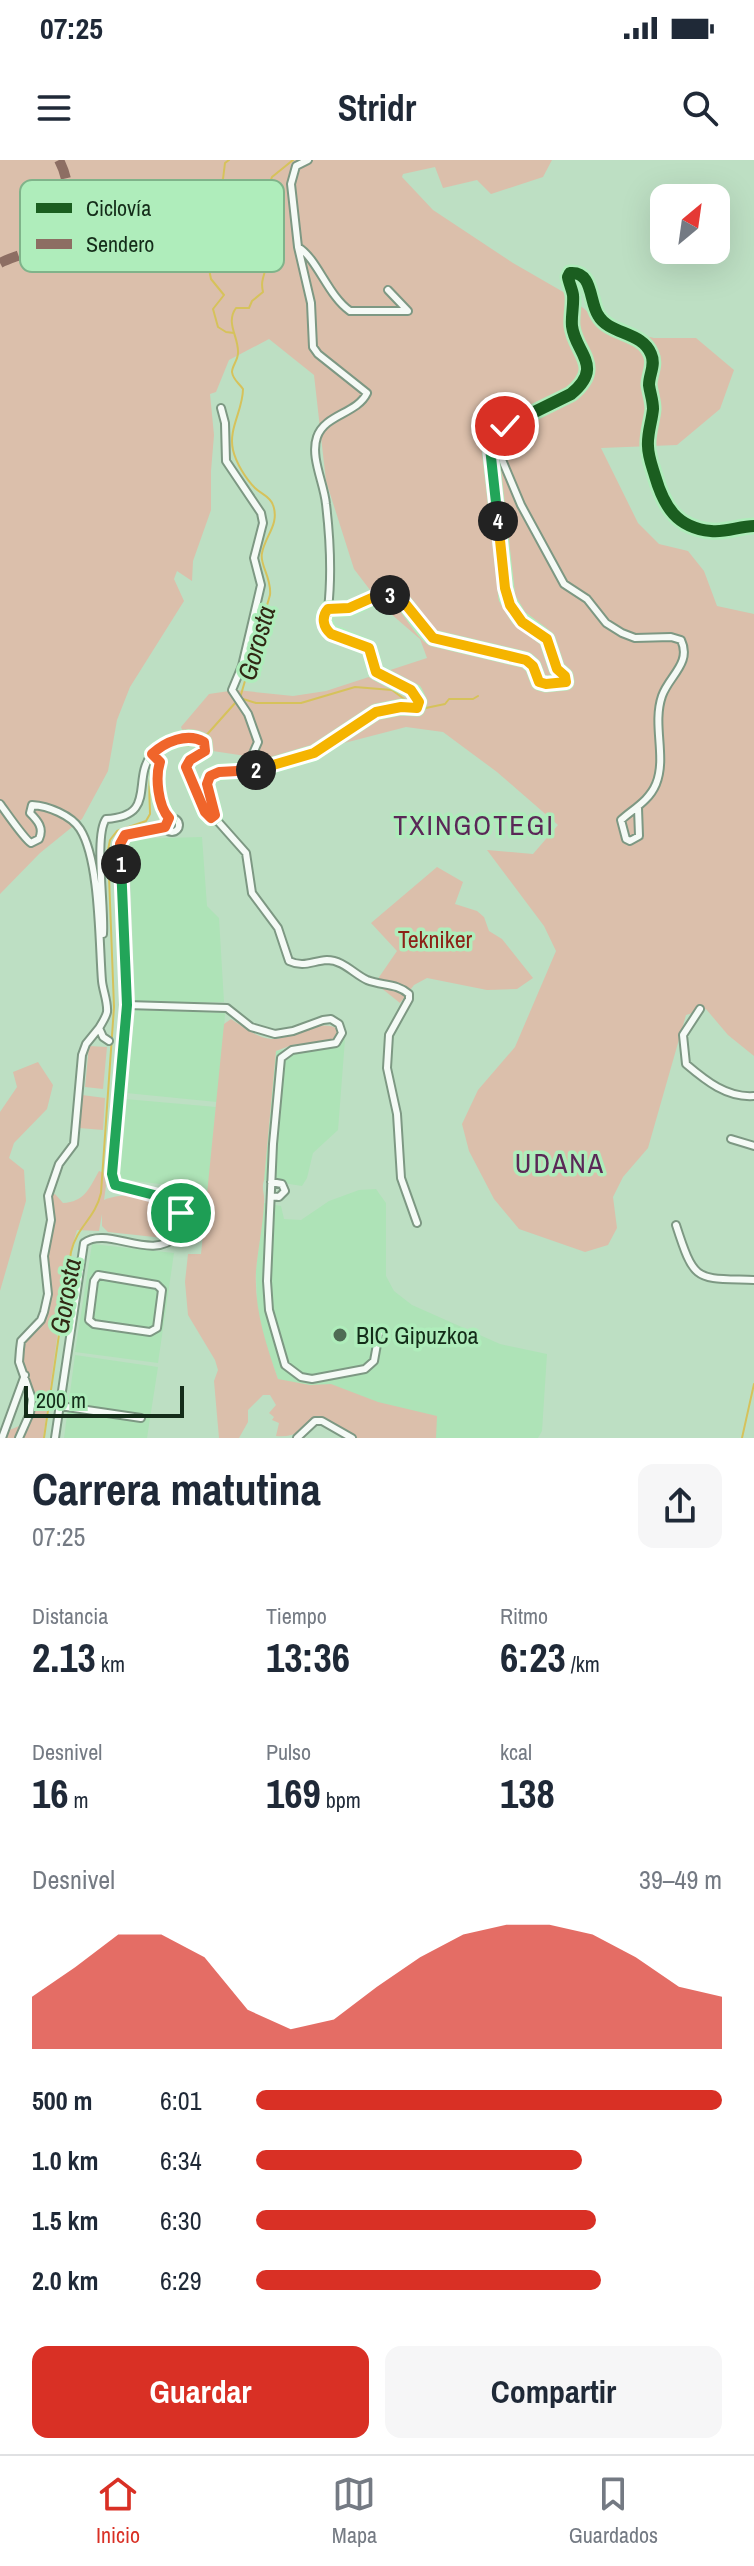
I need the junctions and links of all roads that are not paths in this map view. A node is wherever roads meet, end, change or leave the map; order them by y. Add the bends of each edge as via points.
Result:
1 (308, 160) edge
2 (298, 247) junction
3 (388, 290) dead end
4 (221, 408) dead end
5 (495, 434) junction
6 (754, 526) edge
7 (328, 609) junction
8 (155, 757) junction
9 (232, 773) junction
10 (0, 804) edge
11 (638, 808) junction
12 (214, 817) junction
13 (169, 818) junction
14 (165, 827) junction
15 (101, 942) junction
16 (127, 1005) junction
17 (700, 1009) dead end
18 (99, 1028) junction
19 (109, 1041) dead end
20 (754, 1096) edge
21 (731, 1139) dead end
22 (754, 1146) edge
23 (417, 1223) dead end
24 (676, 1225) dead end
25 (754, 1280) edge
26 (92, 1298) joint
27 (364, 1334) dead end
28 (25, 1375) junction
29 (60, 1406) junction
30 (141, 1418) dead end
31 (2, 1438) edge
32 (19, 1438) edge
33 (55, 1438) edge
34 (297, 1438) edge
35 (352, 1438) edge

1 - 2 street via 296,166 291,184
2 - 3 street via 350,311 408,311
2 - 7 street via 311,303 313,347 367,393 360,404 324,426 316,441 327,520
4 - 9 street via 226,461 263,523 254,558 261,585 232,690 258,742 251,758
5 - 6 street via 571,394 582,380 587,360 572,330 568,277 578,273 602,320 637,338 652,356 648,447 669,512 685,525 711,531
5 - 7 street via 490,455 507,598 522,622 547,639 566,682 539,682 526,660 433,638 394,596
5 - 11 street via 521,505 564,584 622,633 671,637 681,640 686,650 662,696 655,786
7 - 9 street via 328,631 366,645 376,672 414,692 418,706 376,712 314,753
8 - 12 street via 170,741 202,740 205,751 186,767 208,816
8 - 13 street
8 - 15 street via 145,765 139,804 127,816 102,824
9 - 12 street via 215,773 208,780
10 - 15 street via 31,843 41,830 30,813 32,805 62,814 81,831 88,847
11 - 11 street via 639,836 630,841 621,820
12 - 23 street via 246,853 252,893 278,928 289,961 302,966 336,962 367,980 401,987 409,994 389,1035 387,1068 399,1125 401,1178
13 - 14 street
13 - 14 street via 179,827 171,832
14 - 16 street via 129,833 120,844
15 - 18 street via 107,1014
16 - 27 street via 227,1008 251,1027 275,1034 323,1020 339,1024 342,1033 336,1043 292,1050 281,1058 269,1310 285,1365 301,1377 365,1369 374,1361 379,1333
16 - 29 street via 113,1181 174,1200 183,1223 168,1244 94,1238 84,1243
17 - 20 street via 683,1035 686,1064 730,1094
18 - 19 street
18 - 28 street via 82,1055 74,1144 59,1164 48,1196 48,1294 41,1320 21,1341 19,1362
21 - 22 street
24 - 25 street via 695,1270 719,1281
26 - 26 street via 89,1320 94,1324 150,1332 157,1328 162,1290 157,1285 98,1275
28 - 31 street
28 - 32 street via 32,1399
29 - 30 street
29 - 33 street
34 - 35 street via 315,1421

